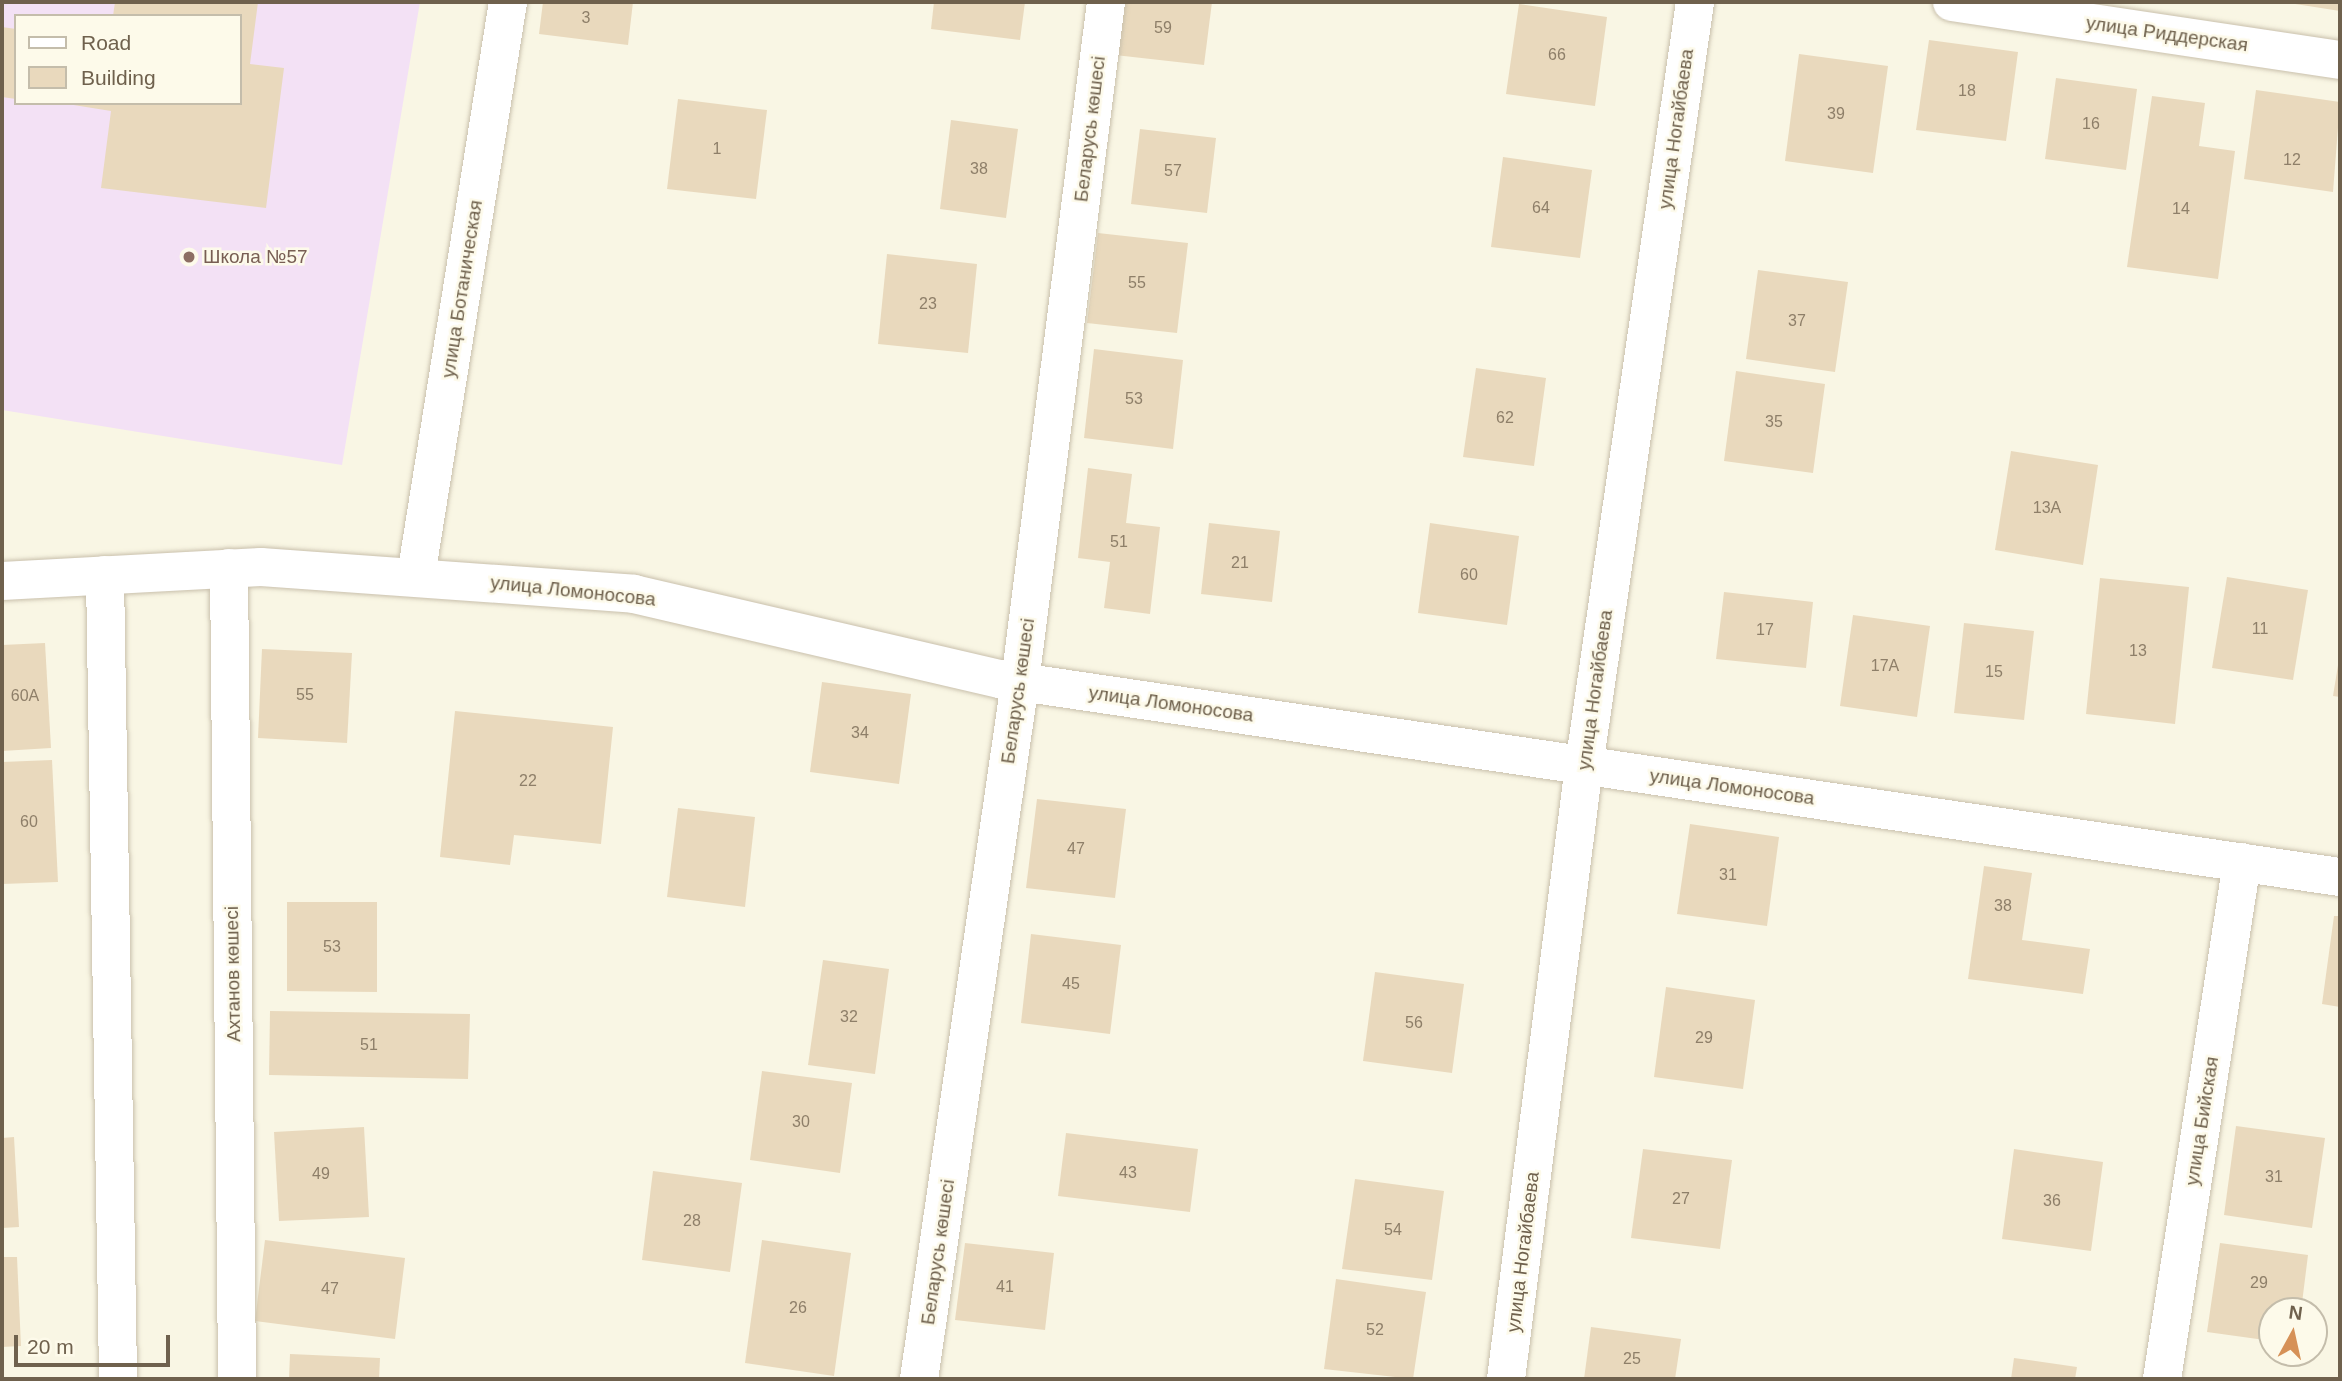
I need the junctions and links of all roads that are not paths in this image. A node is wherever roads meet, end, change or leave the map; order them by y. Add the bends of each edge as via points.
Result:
1 (508, 2) edge
2 (1107, 2) edge
3 (1695, 2) edge
4 (1952, 2) edge
5 (2340, 60) edge
6 (229, 568) junction
7 (105, 575) junction
8 (416, 576) junction
9 (2, 581) edge
10 (1020, 682) junction
11 (1584, 766) junction
12 (2242, 862) junction
13 (2340, 877) edge
14 (118, 1379) edge
15 (237, 1379) edge
16 (919, 1379) edge
17 (1506, 1379) edge
18 (2162, 1379) edge

1 - 8 street, улица Ботаническая
2 - 10 street, Беларусь көшесі
3 - 11 street, улица Ногайбаева
4 - 5 street, улица Риддерская
6 - 7 street, улица Ломоносова
6 - 8 street, улица Ломоносова
6 - 15 street, Ахтанов көшесі
7 - 9 street, улица Ломоносова
7 - 14 street
8 - 10 street, улица Ломоносова via 634,594
10 - 11 street, улица Ломоносова
10 - 16 street, Беларусь көшесі
11 - 12 street, улица Ломоносова
11 - 17 street, улица Ногайбаева
12 - 13 street, улица Ломоносова
12 - 18 street, улица Бийская

